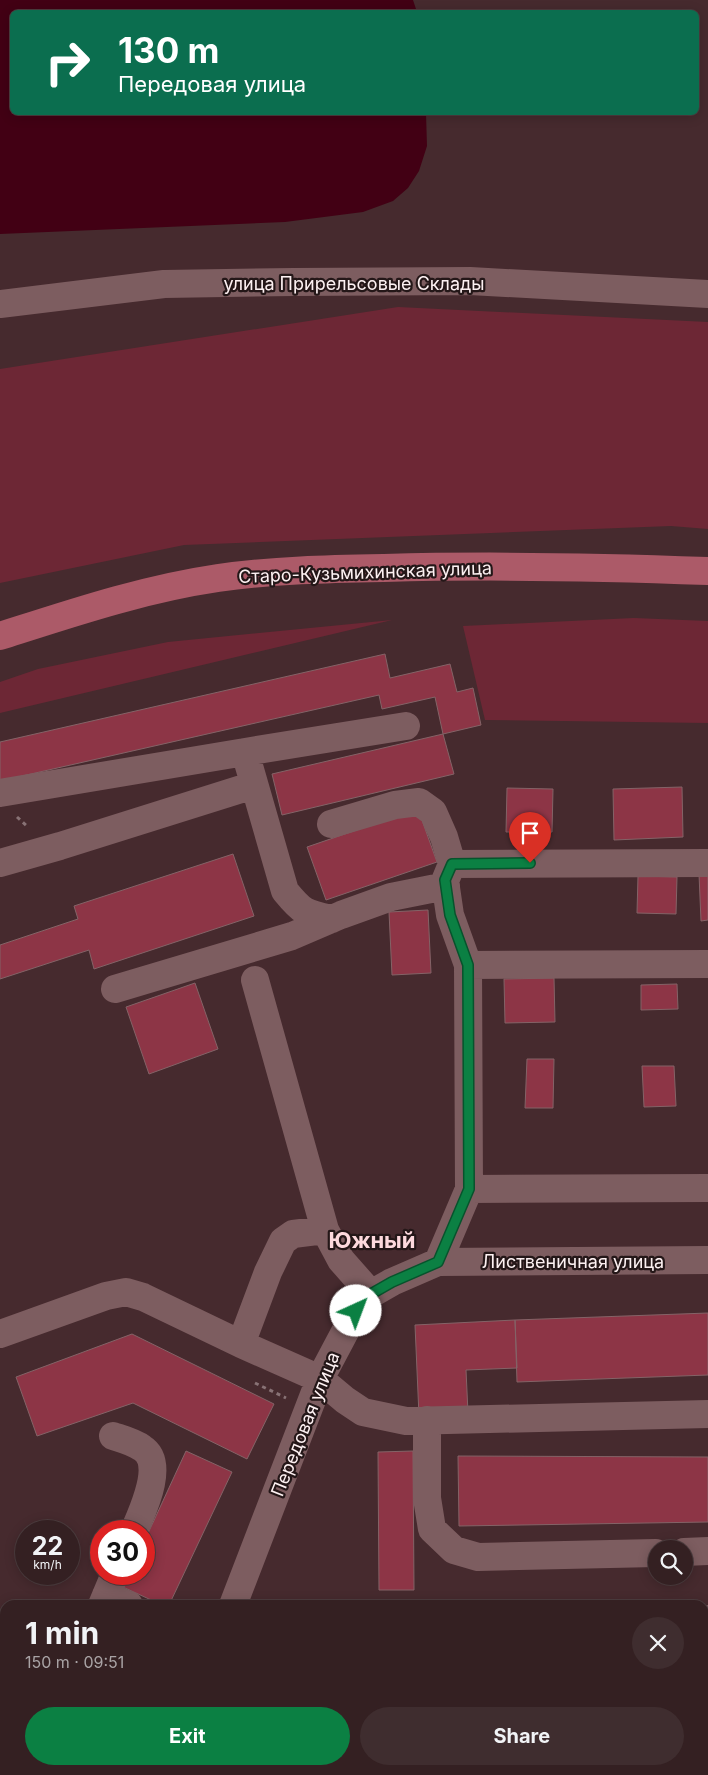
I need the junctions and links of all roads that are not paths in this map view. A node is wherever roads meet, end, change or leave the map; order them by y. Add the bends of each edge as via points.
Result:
1 (708, 294) edge
2 (0, 304) edge
3 (708, 571) edge
4 (0, 636) edge
5 (406, 726) dead end
6 (245, 752) junction
7 (254, 785) junction
8 (0, 793) edge
9 (331, 824) dead end
10 (0, 863) edge
11 (708, 863) edge
12 (449, 875) junction
13 (332, 919) junction
14 (708, 964) edge
15 (468, 965) junction
16 (255, 980) dead end
17 (115, 989) dead end
18 (708, 1188) edge
19 (469, 1189) junction
20 (325, 1230) junction
21 (708, 1260) edge
22 (438, 1262) junction
23 (371, 1294) junction
24 (0, 1334) edge
25 (241, 1344) junction
26 (320, 1379) junction
27 (708, 1414) edge
28 (427, 1420) junction
29 (113, 1436) dead end
30 (139, 1520) edge
31 (693, 1552) edge
32 (708, 1552) edge
33 (648, 1553) edge
34 (236, 1600) edge

1 - 2 street, улица Прирельсовые Склады via 470,281 284,282 164,284
3 - 4 main road, Старо-Кузьмихинская улица via 428,567 271,572 201,581 113,600
5 - 6 street
6 - 7 street
6 - 8 street
7 - 10 street
7 - 13 street via 285,891 307,914
9 - 12 street via 395,805 419,802 433,812 444,837
11 - 12 street
12 - 13 street
12 - 15 street via 450,915
13 - 17 street via 292,936
14 - 15 street
15 - 19 street
16 - 20 street
18 - 19 street
19 - 22 street
20 - 23 street via 341,1260
20 - 25 street via 294,1234 283,1241
21 - 22 street, Лиственичная улица
22 - 23 street, Передовая улица
23 - 26 street, Передовая улица via 356,1311
24 - 25 street via 91,1300 126,1292
25 - 26 street
26 - 28 street via 363,1412 406,1421
26 - 34 street, Передовая улица
27 - 28 street
28 - 33 street via 427,1498 432,1528 454,1550 478,1557
29 - 30 street via 143,1448 151,1457 153,1475
31 - 32 street

